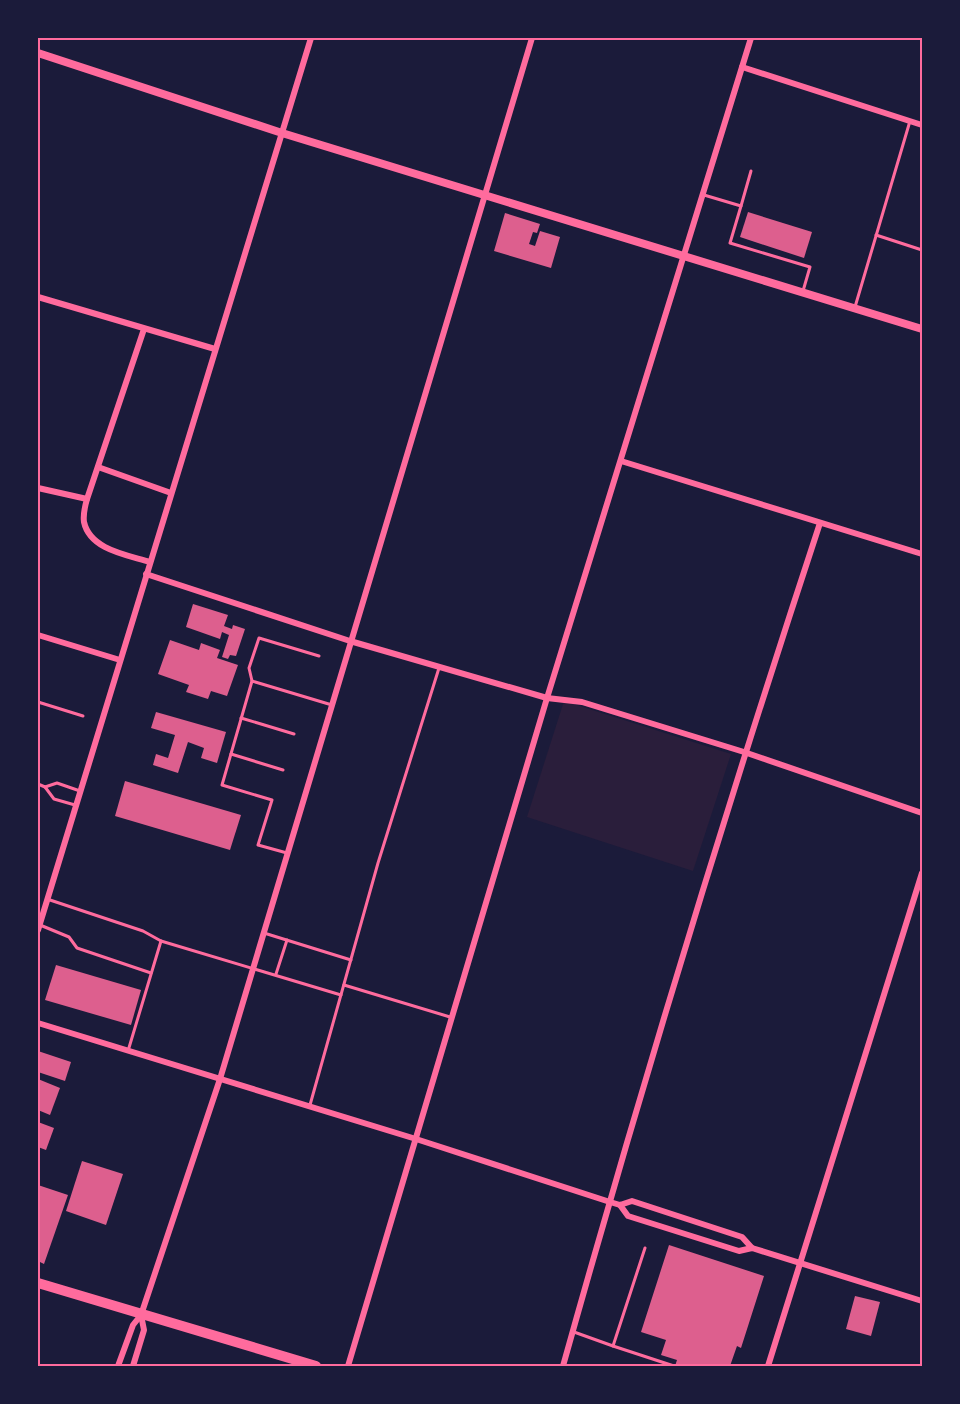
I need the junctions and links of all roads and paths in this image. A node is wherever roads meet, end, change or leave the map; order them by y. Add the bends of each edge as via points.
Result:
1 (311, 38) edge
2 (532, 38) edge
3 (751, 38) edge
4 (38, 53) edge
5 (742, 67) junction
6 (910, 121) junction
7 (922, 125) edge
8 (282, 133) junction
9 (751, 171) dead end
10 (702, 194) junction
11 (485, 195) junction
12 (741, 206) junction
13 (876, 235) junction
14 (922, 249) edge
15 (683, 256) junction
16 (802, 292) junction
17 (38, 297) edge
18 (854, 308) junction
19 (144, 328) junction
20 (922, 329) edge
21 (215, 349) junction
22 (621, 462) junction
23 (98, 467) junction
24 (38, 488) edge
25 (171, 493) junction
26 (87, 499) junction
27 (820, 523) junction
28 (922, 554) edge
29 (150, 562) junction
30 (146, 574) junction
31 (38, 635) edge
32 (350, 641) junction
33 (319, 656) dead end
34 (120, 660) junction
35 (440, 667) junction
36 (252, 681) junction
37 (547, 698) junction
38 (38, 702) edge
39 (332, 705) junction
40 (83, 716) dead end
41 (241, 718) junction
42 (294, 734) dead end
43 (744, 752) junction
44 (231, 754) junction
45 (283, 770) dead end
46 (38, 785) edge
47 (45, 786) junction
48 (80, 791) junction
49 (75, 806) junction
50 (922, 813) edge
51 (287, 854) junction
52 (922, 873) edge
53 (47, 899) junction
54 (38, 927) edge
55 (264, 933) junction
56 (287, 940) junction
57 (161, 941) junction
58 (351, 960) junction
59 (253, 967) junction
60 (151, 973) junction
61 (276, 974) junction
62 (344, 985) junction
63 (341, 995) junction
64 (450, 1017) junction
65 (38, 1023) edge
66 (128, 1051) junction
67 (220, 1079) junction
68 (310, 1106) junction
69 (416, 1139) junction
70 (610, 1202) junction
71 (620, 1205) junction
72 (645, 1248) dead end
73 (752, 1248) junction
74 (801, 1262) junction
75 (38, 1283) edge
76 (922, 1301) edge
77 (141, 1315) junction
78 (573, 1331) junction
79 (613, 1346) junction
80 (118, 1366) edge
81 (133, 1366) edge
82 (316, 1366) edge
83 (348, 1366) edge
84 (563, 1366) edge
85 (674, 1366) edge
86 (768, 1366) edge

1 - 8 street
2 - 11 street
3 - 5 street
4 - 8 street
5 - 6 street
5 - 10 street
6 - 7 street
6 - 13 lane
8 - 11 street
8 - 21 street
9 - 12 lane
10 - 12 lane
10 - 15 street
11 - 15 street
11 - 32 street
12 - 16 lane via 730,243 810,267
13 - 14 lane
13 - 18 lane
15 - 16 street
15 - 22 street
16 - 18 street
17 - 19 street
18 - 20 street
19 - 21 street
19 - 23 street
21 - 25 street
22 - 27 street
22 - 37 street
23 - 25 street
23 - 26 street
24 - 26 street
25 - 29 street
26 - 29 street via 84,520 94,540 110,550
27 - 28 street
27 - 43 street
29 - 30 street
30 - 32 street
30 - 34 street
31 - 34 street
32 - 35 street
32 - 39 street
33 - 36 lane via 259,638 249,668
34 - 48 street
35 - 37 street
35 - 58 lane
36 - 39 lane
36 - 41 lane
37 - 43 street via 582,702
37 - 64 street
38 - 40 lane
39 - 51 street
41 - 42 lane
41 - 44 lane
43 - 50 street
43 - 70 street
44 - 45 lane
44 - 51 lane via 222,785 272,800 258,845
46 - 47 lane
47 - 48 lane via 57,783
47 - 49 lane via 54,799
48 - 49 street
49 - 53 street
51 - 55 street
52 - 74 street
53 - 54 street
53 - 57 lane via 143,931
54 - 60 lane via 69,937 77,948
55 - 56 lane
55 - 59 street
56 - 58 lane
56 - 61 lane
57 - 59 lane
57 - 60 lane
58 - 62 lane
59 - 61 lane
59 - 67 street
60 - 66 lane
61 - 63 lane
62 - 63 lane
62 - 64 lane
63 - 68 lane
64 - 69 street
65 - 66 street
66 - 67 street
67 - 68 street
67 - 77 street
68 - 69 street
69 - 70 street
69 - 83 street
70 - 71 street
70 - 78 street
71 - 73 street via 632,1201 742,1237
71 - 73 street via 628,1216 739,1251
72 - 79 lane
73 - 74 street
74 - 76 street
74 - 86 street
75 - 77 main road
77 - 80 street
77 - 81 street via 144,1330
77 - 82 main road
78 - 79 lane
78 - 84 street
79 - 85 lane

